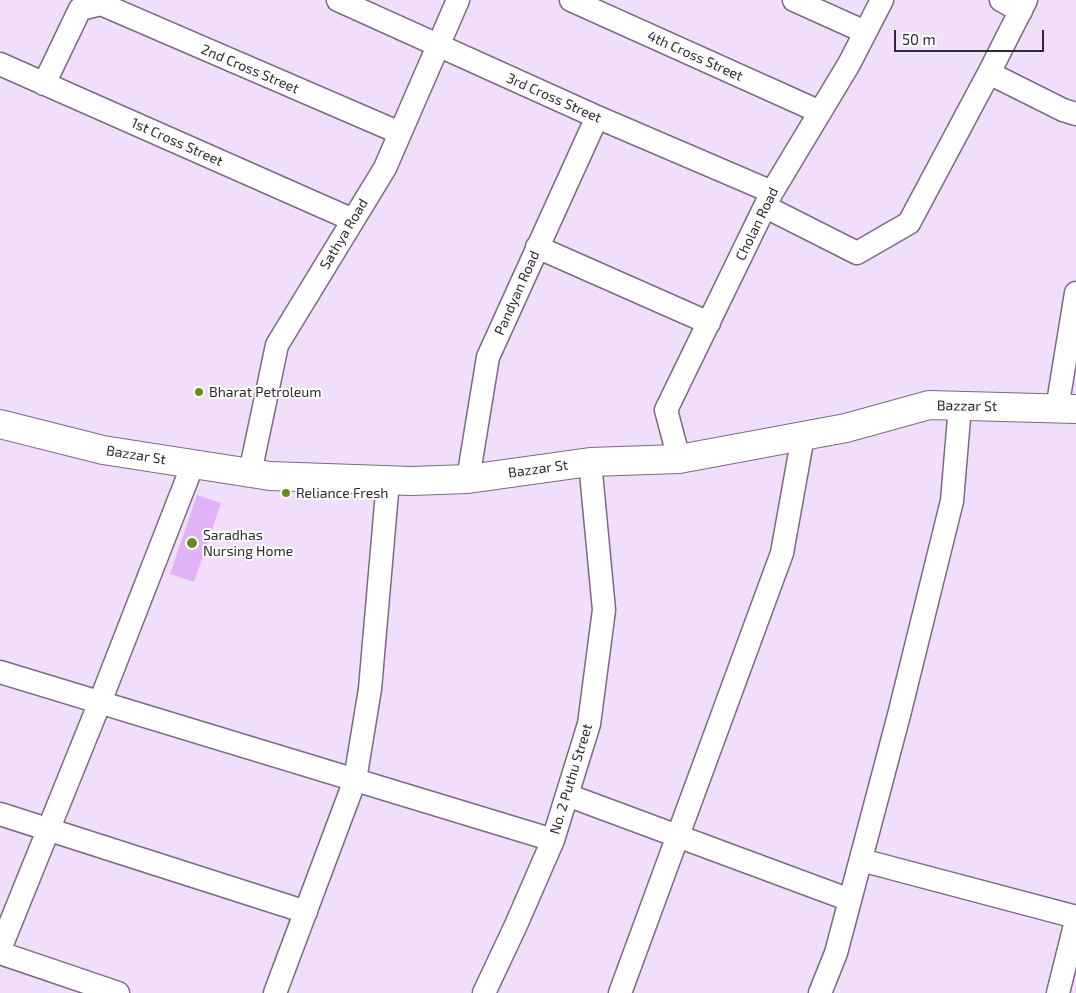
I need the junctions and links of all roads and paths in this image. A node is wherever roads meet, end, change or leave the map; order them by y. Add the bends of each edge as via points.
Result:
1 (338, 0) edge
2 (458, 0) edge
3 (571, 0) edge
4 (794, 0) edge
5 (882, 0) edge
6 (102, 2) edge
7 (1016, 4) edge
8 (865, 32) junction
9 (438, 45) junction
10 (0, 64) edge
11 (988, 73) junction
12 (44, 84) junction
13 (820, 112) junction
14 (1076, 114) edge
15 (596, 117) junction
16 (400, 133) junction
17 (769, 199) junction
18 (353, 220) junction
19 (537, 247) junction
20 (1076, 294) edge
21 (709, 323) junction
22 (960, 406) junction
23 (1067, 409) edge
24 (0, 424) edge
25 (803, 436) junction
26 (679, 459) junction
27 (590, 462) junction
28 (193, 464) junction
29 (250, 473) junction
30 (468, 479) junction
31 (388, 480) junction
32 (0, 672) edge
33 (100, 702) junction
34 (355, 780) junction
35 (567, 795) junction
36 (0, 814) edge
37 (48, 830) junction
38 (677, 835) junction
39 (553, 840) junction
40 (861, 860) junction
41 (850, 900) junction
42 (306, 912) junction
43 (1076, 917) edge
44 (1076, 922) edge
45 (0, 949) edge
46 (0, 953) edge
47 (118, 993) edge
48 (275, 993) edge
49 (484, 993) edge
50 (620, 993) edge
51 (820, 993) edge
52 (1058, 993) edge

1 - 9 street, 3rd Cross Street
2 - 9 street, Sathya Road
3 - 13 street, 4th Cross Street
4 - 8 street
5 - 8 street, Cholan Road
6 - 12 street via 80,9
6 - 16 street, 2nd Cross Street
7 - 11 street
8 - 13 street, Cholan Road
9 - 15 street, 3rd Cross Street
9 - 16 street, Sathya Road
10 - 12 street, 1st Cross Street
11 - 14 street
11 - 17 street, 3rd Cross Street via 909,222 857,253
12 - 18 street, 1st Cross Street
13 - 17 street, Cholan Road
15 - 17 street, 3rd Cross Street
15 - 19 street, Pandyan Road
16 - 18 street, Sathya Road via 385,168
17 - 21 street, Cholan Road
18 - 29 street, Sathya Road via 277,345
19 - 21 street
19 - 30 street, Pandyan Road via 488,357
20 - 23 street
21 - 26 street, Cholan Road via 666,410
22 - 23 main road, Bazzar St
22 - 25 main road, Bazzar St via 929,405 846,428
22 - 40 street via 952,500
24 - 28 main road, Bazzar St via 103,450
25 - 26 main road, Bazzar St
25 - 38 street via 782,554
26 - 27 main road, Bazzar St
27 - 30 main road, Bazzar St
27 - 35 street, No. 2 Puthu Street via 604,610 589,724
28 - 29 main road, Bazzar St
28 - 33 street
29 - 31 main road, Bazzar St
30 - 31 main road, Bazzar St
31 - 34 street via 370,689
32 - 33 street
33 - 34 street
33 - 37 street
34 - 39 street
34 - 42 street
35 - 38 street
35 - 39 street, No. 2 Puthu Street
36 - 37 street
37 - 42 street
37 - 45 street
38 - 41 street
38 - 50 street
39 - 49 street, No. 2 Puthu Street
40 - 41 street
40 - 43 street
41 - 51 street via 836,953
42 - 48 street
44 - 52 street
46 - 47 street

